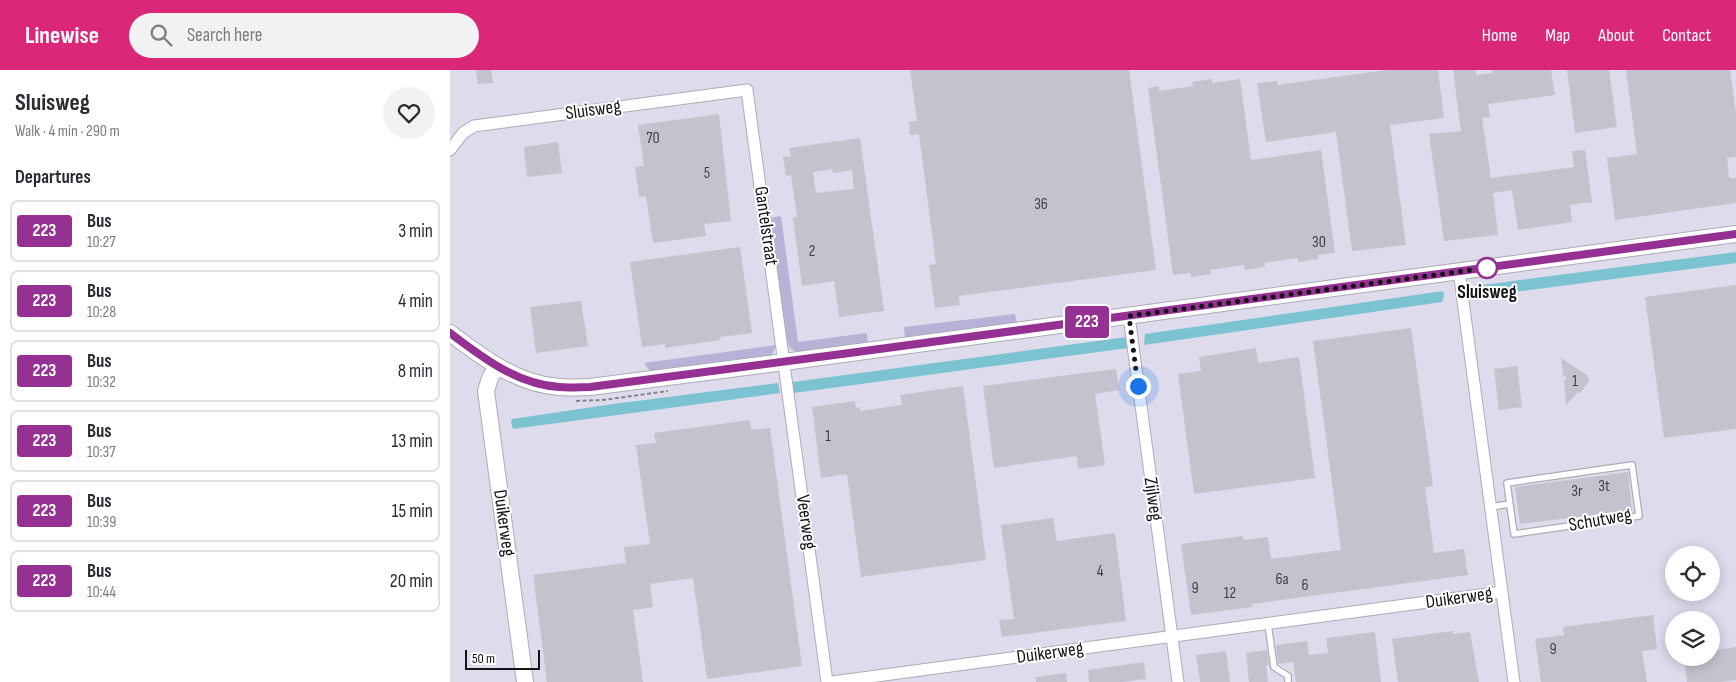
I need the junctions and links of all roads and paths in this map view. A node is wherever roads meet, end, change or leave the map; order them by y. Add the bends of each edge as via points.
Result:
1 (747, 90) joint
2 (450, 150) edge
3 (1736, 234) edge
4 (1458, 271) junction
5 (1129, 316) junction
6 (450, 333) edge
7 (784, 362) junction
8 (497, 366) junction
9 (1510, 504) junction
10 (1490, 508) junction
11 (1502, 592) junction
12 (1268, 624) junction
13 (1172, 636) junction
14 (525, 682) edge
15 (827, 682) edge
16 (832, 682) edge
17 (1178, 682) edge
18 (1288, 682) edge
19 (1514, 682) edge

1 - 2 street, Sluisweg via 474,126
1 - 7 street, Gantelstraat
3 - 4 street
4 - 5 street
4 - 10 street
5 - 7 street
5 - 13 street, Zijlweg
6 - 8 street
7 - 8 street via 590,387 540,384
7 - 15 street, Veerweg
8 - 14 street, Duikerweg via 486,391
9 - 9 lane, Schutweg via 1514,534 1639,516 1632,465 1507,483
9 - 10 lane
10 - 11 street
11 - 12 street, Duikerweg
11 - 19 street
12 - 13 street, Duikerweg
12 - 18 lane via 1274,668 1288,676
13 - 16 street, Duikerweg
13 - 17 street, Zijlweg

